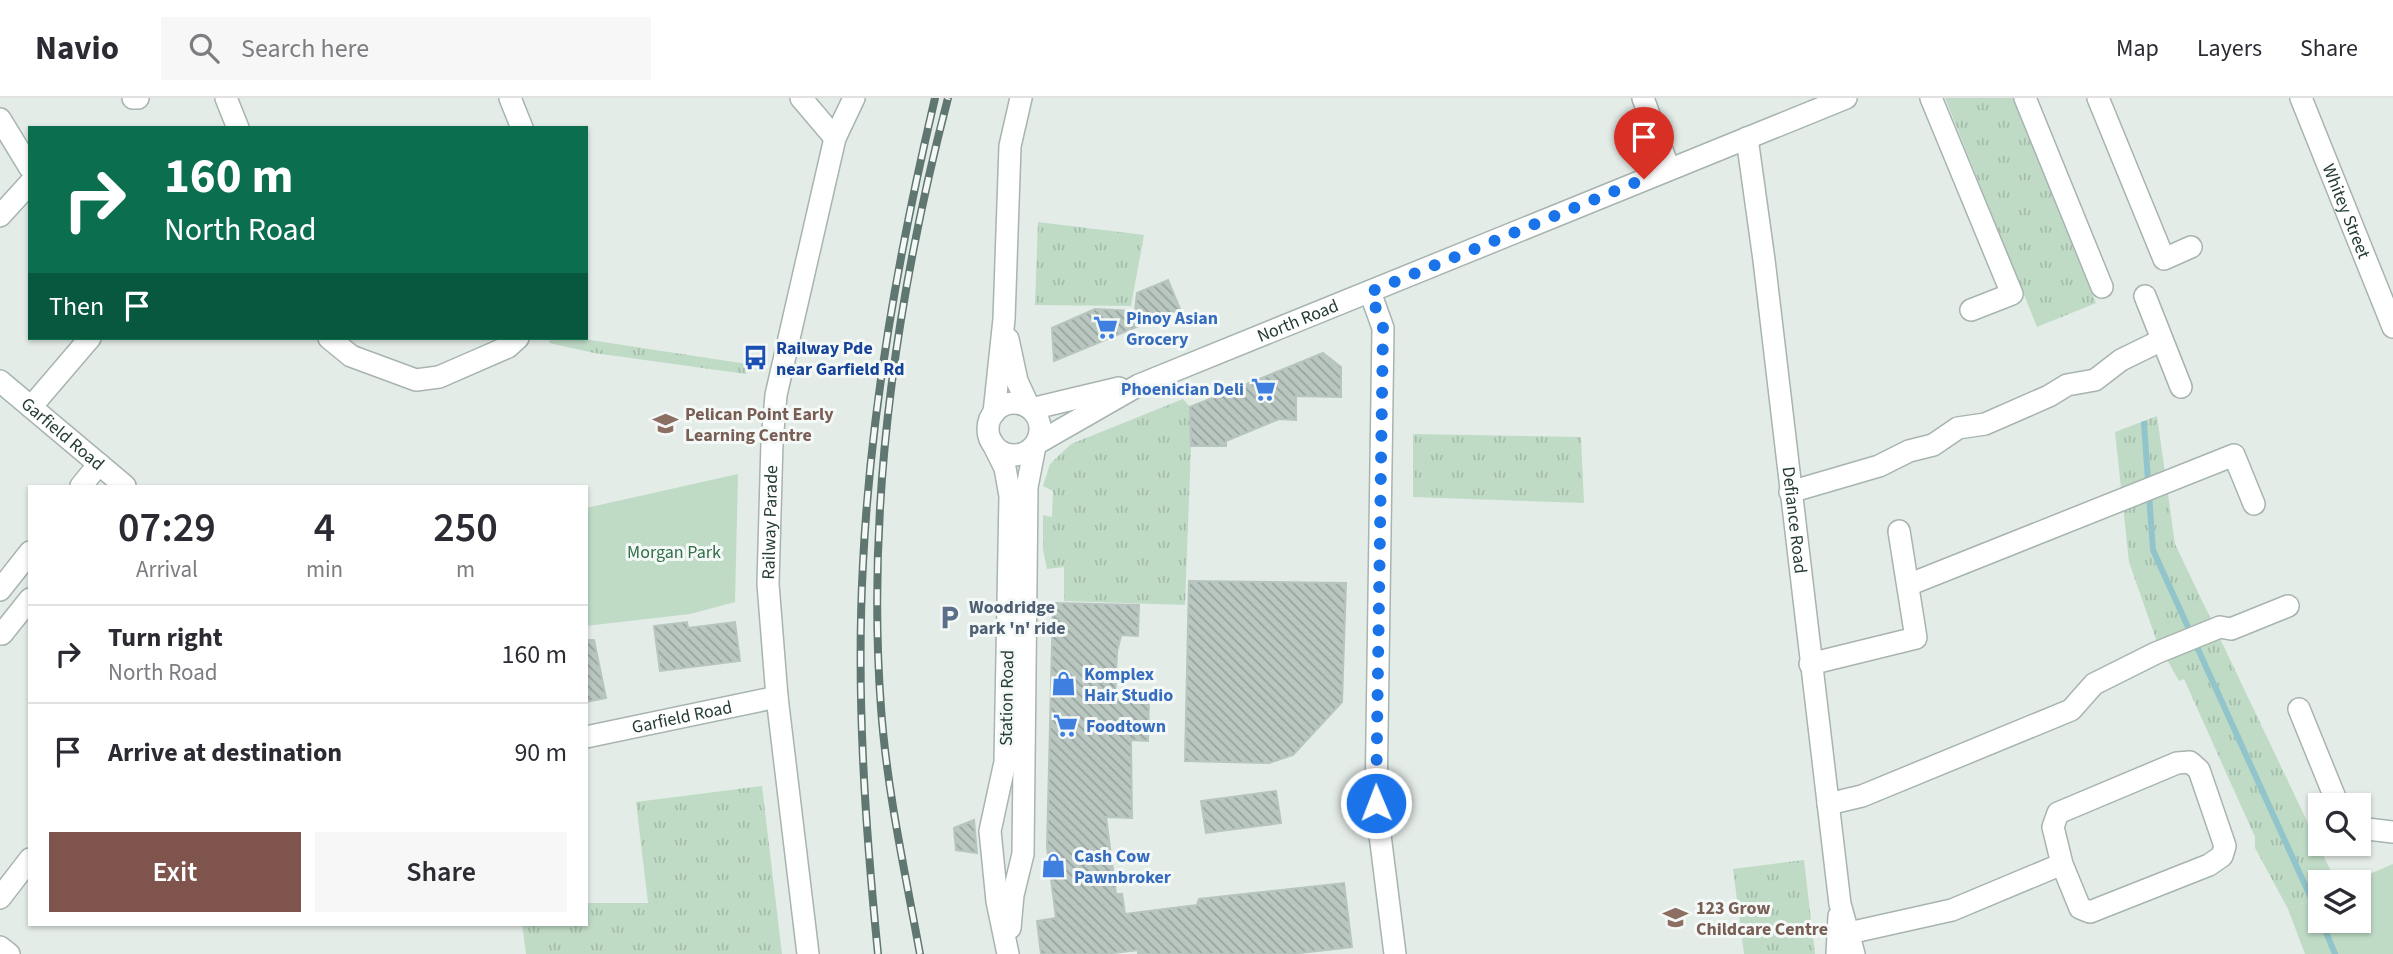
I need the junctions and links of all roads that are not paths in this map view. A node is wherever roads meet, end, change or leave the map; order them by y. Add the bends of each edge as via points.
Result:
1 (226, 98) edge
2 (510, 98) edge
3 (801, 98) edge
4 (855, 98) edge
5 (1021, 98) edge
6 (1643, 98) edge
7 (1846, 98) edge
8 (1931, 98) edge
9 (2025, 98) edge
10 (2098, 98) edge
11 (2301, 98) edge
12 (0, 119) edge
13 (232, 126) edge
14 (521, 126) edge
15 (835, 138) junction
16 (1746, 138) junction
17 (28, 165) edge
18 (1669, 169) junction
19 (28, 185) edge
20 (0, 216) edge
21 (2191, 247) dead end
22 (2102, 287) dead end
23 (1370, 292) junction
24 (2145, 296) dead end
25 (1971, 310) dead end
26 (1004, 320) junction
27 (2393, 327) edge
28 (88, 340) edge
29 (331, 340) edge
30 (516, 340) edge
31 (2162, 340) junction
32 (0, 381) edge
33 (1139, 385) junction
34 (2181, 387) dead end
35 (31, 407) junction
36 (1030, 408) junction
37 (993, 414) junction
38 (992, 442) junction
39 (1035, 445) junction
40 (99, 464) junction
41 (82, 485) edge
42 (121, 485) edge
43 (1790, 492) junction
44 (2254, 504) dead end
45 (1899, 531) dead end
46 (28, 555) edge
47 (1908, 585) junction
48 (0, 590) edge
49 (28, 602) edge
50 (2288, 606) dead end
51 (2, 634) dead end
52 (1810, 664) junction
53 (777, 697) junction
54 (2299, 709) dead end
55 (588, 737) edge
56 (2333, 793) edge
57 (1828, 804) junction
58 (2371, 829) edge
59 (2393, 832) edge
60 (1023, 853) junction
61 (991, 859) junction
62 (28, 862) edge
63 (2062, 864) junction
64 (0, 898) edge
65 (1840, 904) junction
66 (1851, 944) edge
67 (0, 947) edge
68 (9, 954) edge
69 (808, 954) edge
70 (1009, 954) edge
71 (1395, 954) edge
72 (1837, 954) edge

1 - 13 street
2 - 14 street
3 - 15 street
4 - 15 street, Railway Parade
5 - 26 street via 1010,146 1005,206
6 - 18 street
7 - 16 street, North Road
8 - 25 street via 2012,293
9 - 22 street
10 - 21 street via 2164,259
11 - 27 street, Whitey Street
12 - 17 street
15 - 53 street, Railway Parade via 773,416 768,584
16 - 18 street, North Road
16 - 43 street, Defiance Road
18 - 23 street, North Road
19 - 20 street
23 - 33 street, North Road
23 - 71 street via 1383,328 1376,803
24 - 31 street
26 - 36 street via 1017,381
26 - 37 street
28 - 35 street
29 - 30 street via 351,356 416,380 439,377
31 - 34 street
31 - 43 street via 2121,360 2095,380 2067,385 1984,424 1958,428 1933,445 1879,466
32 - 35 street, Garfield Road
33 - 36 street, North Road
33 - 39 street, North Road
35 - 40 street, Garfield Road
36 - 37 street via 1010,403
36 - 39 street via 1040,426
37 - 38 street via 988,429
38 - 39 street via 1001,452 1014,455
38 - 61 street, Station Road via 1007,475 1011,509 1006,762 992,815
39 - 60 street, Station Road via 1027,487
40 - 41 street
40 - 42 street, Garfield Road
43 - 52 street, Defiance Road
44 - 47 street via 2234,455
45 - 47 street
46 - 48 street
47 - 52 street via 1916,638
49 - 51 street
50 - 57 street via 2156,653 2095,684 2071,710 1862,796
52 - 57 street, Defiance Road
53 - 55 street, Garfield Road
53 - 69 street, Railway Parade
54 - 56 street
57 - 65 street, Defiance Road
58 - 59 street
60 - 61 street via 1009,862
60 - 70 street, Station Road via 1011,908
61 - 70 street, Station Road
62 - 64 street
63 - 63 street via 2080,908 2090,912 2222,856 2225,846 2199,770 2190,762 2177,763 2058,813 2053,827
63 - 66 street via 1952,910
65 - 66 street, Defiance Road
65 - 72 street, Defiance Road
67 - 68 street

